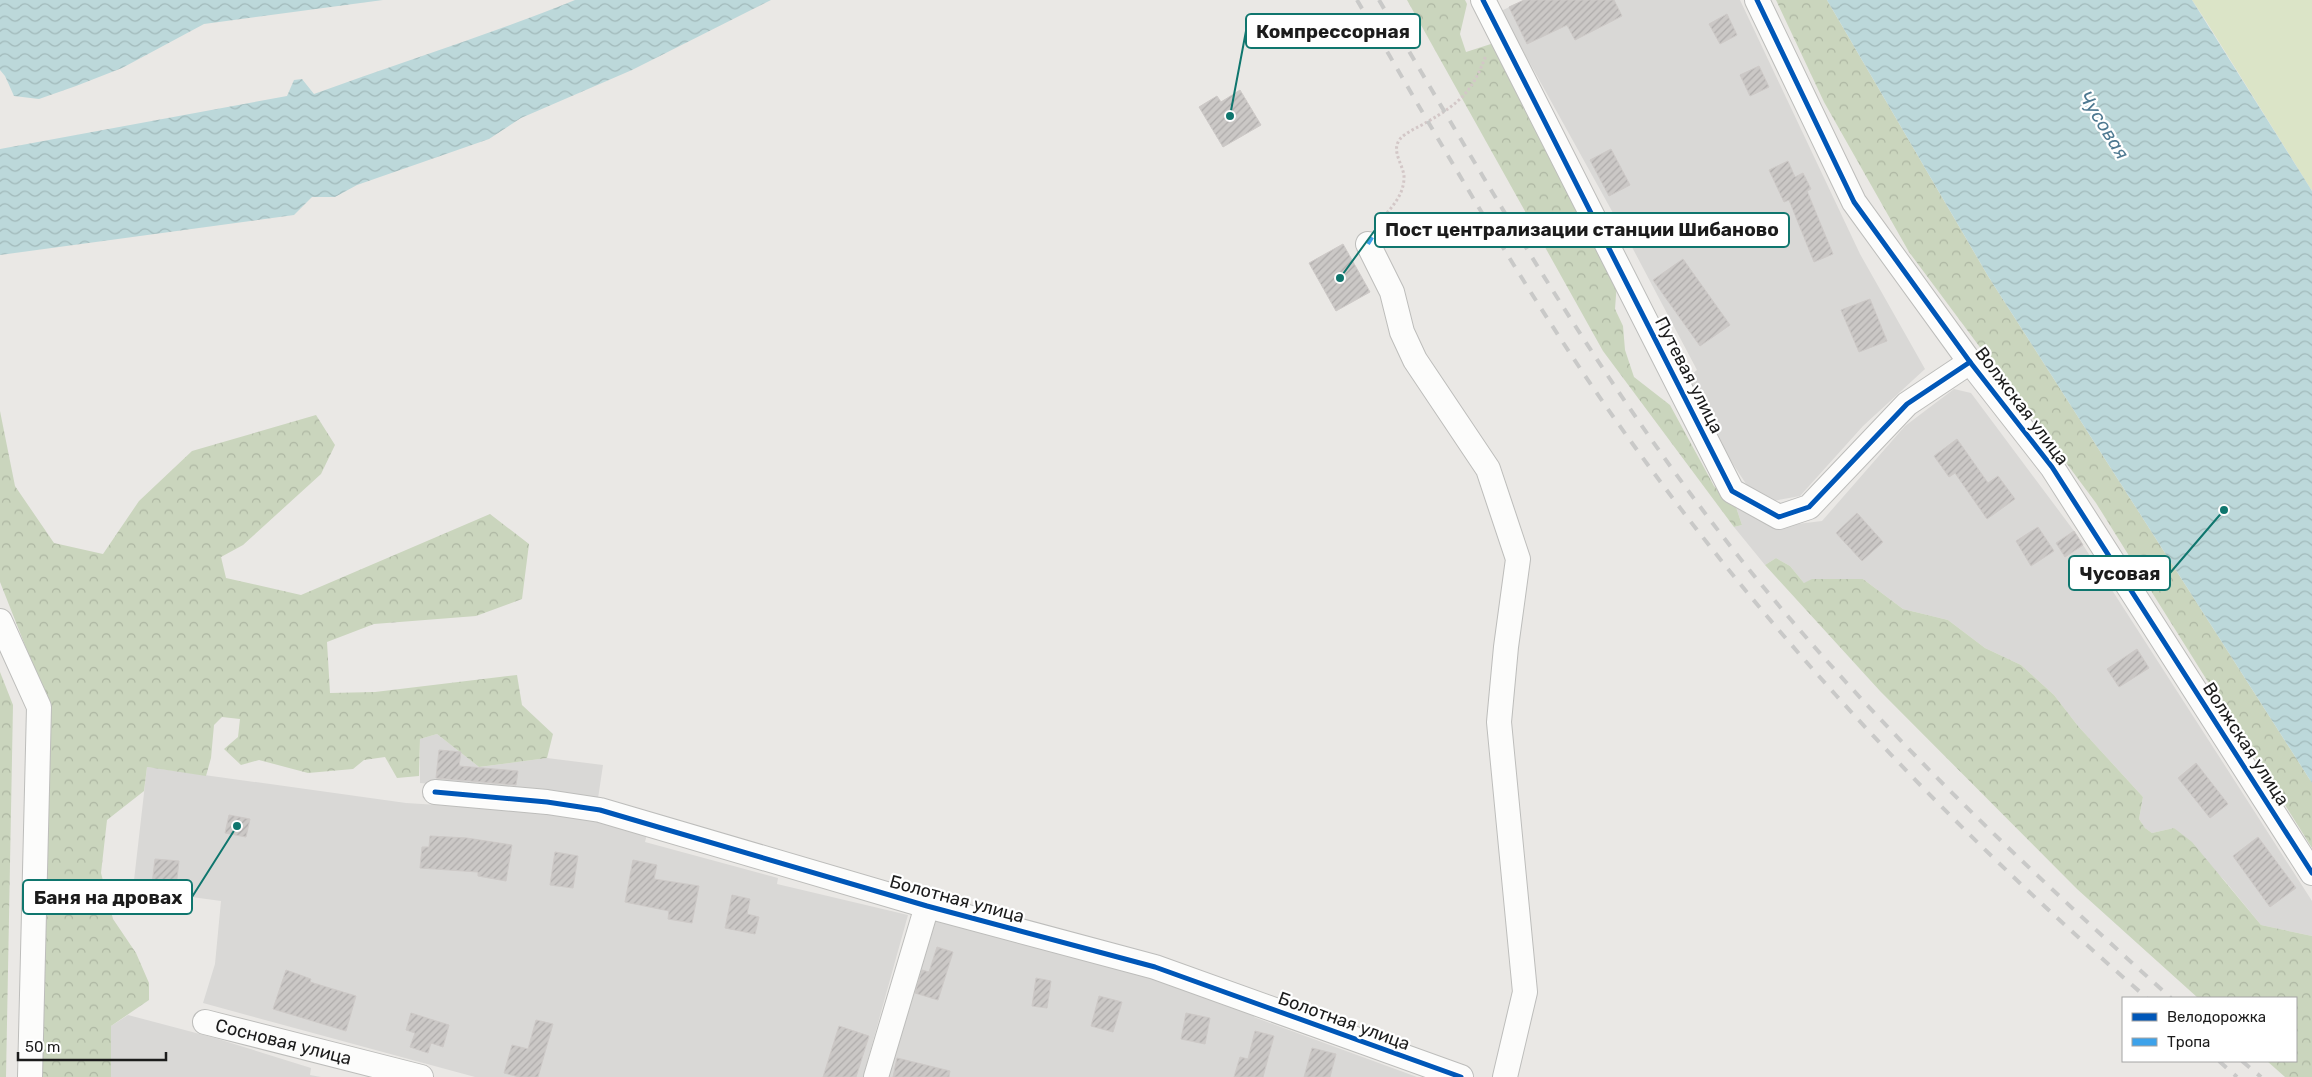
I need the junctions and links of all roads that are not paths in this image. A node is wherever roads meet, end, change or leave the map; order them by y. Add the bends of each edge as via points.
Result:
1 (1757, 0) edge
2 (1488, 1) edge
3 (1368, 244) dead end
4 (1970, 362) junction
5 (0, 621) edge
6 (435, 792) dead end
7 (2312, 873) edge
8 (927, 906) junction
9 (206, 1022) dead end
10 (30, 1077) edge
11 (420, 1077) edge
12 (876, 1077) edge
13 (1461, 1077) edge
14 (1505, 1077) edge

1 - 4 street, Волжская улица via 1854,202
2 - 4 street, Путевая улица via 1497,27 1732,491 1779,517 1809,507 1907,404
3 - 14 street via 1392,292 1402,332 1414,360 1488,469 1518,559 1499,722 1525,992
4 - 7 street, Волжская улица via 2052,467
5 - 10 street via 39,707
6 - 8 street, Болотная улица via 600,810
8 - 12 street
8 - 13 street, Болотная улица via 1155,967
9 - 11 street, Сосновая улица

